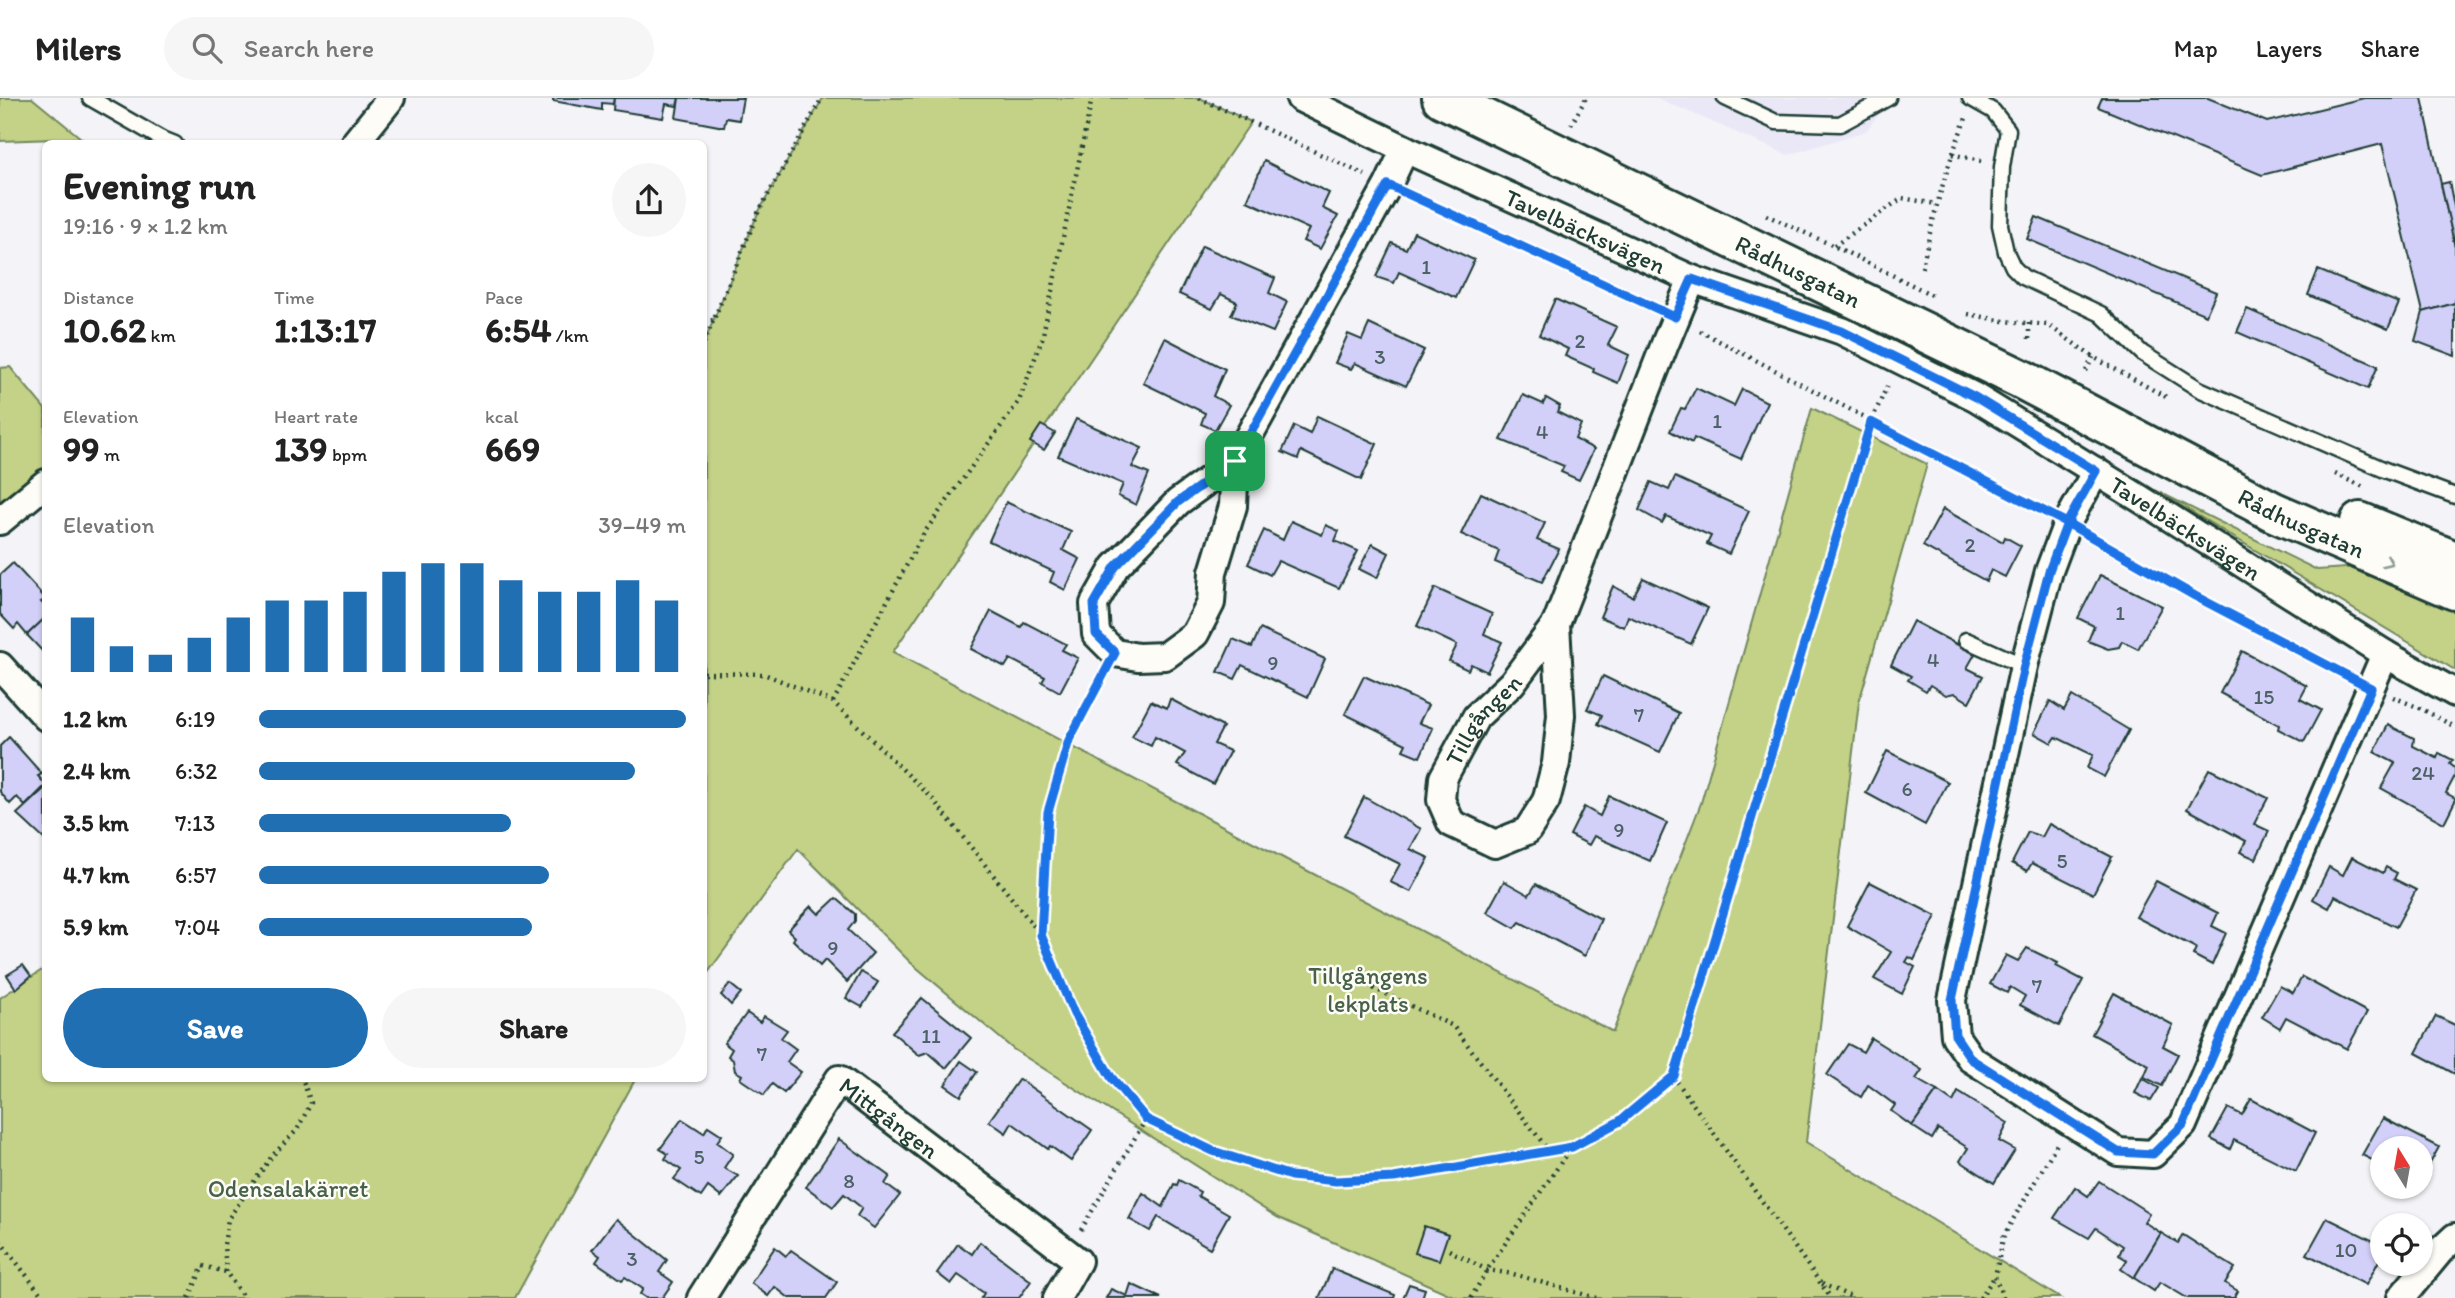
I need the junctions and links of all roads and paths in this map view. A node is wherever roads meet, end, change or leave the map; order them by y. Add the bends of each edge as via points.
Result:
1 (90, 98) edge
2 (391, 98) edge
3 (822, 98) edge
4 (1092, 98) edge
5 (1199, 98) edge
6 (1300, 98) edge
7 (1442, 98) edge
8 (1586, 98) edge
9 (1725, 98) edge
10 (1888, 98) edge
11 (1972, 99) edge
12 (1559, 121) dead end
13 (165, 140) edge
14 (357, 140) edge
15 (1405, 149) junction
16 (1952, 154) junction
17 (2002, 167) junction
18 (1388, 185) junction
19 (1936, 204) junction
20 (1759, 212) dead end
21 (1834, 246) junction
22 (1922, 268) dead end
23 (1692, 279) junction
24 (1944, 301) dead end
25 (1968, 314) dead end
26 (1675, 317) junction
27 (714, 320) junction
28 (707, 321) edge
29 (2029, 323) junction
30 (707, 336) edge
31 (2029, 344) dead end
32 (2093, 357) junction
33 (2086, 371) dead end
34 (1890, 381) dead end
35 (2174, 401) dead end
36 (1871, 422) junction
37 (2151, 446) junction
38 (1235, 461) junction
39 (2096, 471) junction
40 (2333, 473) dead end
41 (42, 486) edge
42 (2369, 490) dead end
43 (2455, 496) edge
44 (0, 521) edge
45 (2067, 523) junction
46 (2455, 561) edge
47 (2455, 590) edge
48 (1556, 624) junction
49 (1966, 640) dead end
50 (1115, 653) junction
51 (2385, 654) junction
52 (0, 666) edge
53 (2024, 666) junction
54 (707, 673) edge
55 (2371, 688) junction
56 (2455, 693) edge
57 (833, 702) junction
58 (42, 713) edge
59 (2455, 727) edge
60 (1041, 935) junction
61 (1373, 988) dead end
62 (1674, 1076) junction
63 (303, 1082) edge
64 (1146, 1119) junction
65 (2069, 1123) junction
66 (1572, 1147) junction
67 (1549, 1151) junction
68 (2455, 1237) edge
69 (0, 1241) edge
70 (1449, 1250) dead end
71 (1068, 1252) junction
72 (1487, 1270) junction
73 (226, 1272) junction
74 (1995, 1276) junction
75 (1821, 1284) junction
76 (44, 1298) edge
77 (189, 1298) edge
78 (244, 1298) edge
79 (701, 1298) edge
80 (1057, 1298) edge
81 (1471, 1298) edge
82 (1596, 1298) edge
83 (1832, 1298) edge
84 (1854, 1298) edge
85 (1980, 1298) edge
86 (2003, 1298) edge
87 (2401, 1298) edge

1 - 13 lane
2 - 14 street
3 - 27 path via 758,213
4 - 57 path via 1042,339 1019,401 924,533
5 - 18 path
6 - 15 street, Tavelbäcksvägen
7 - 37 main road, Rådhusgatan
8 - 12 path via 1571,127
9 - 10 lane via 1776,122 1840,124
11 - 16 path
11 - 17 lane via 1993,111 2008,130
15 - 18 street
15 - 23 street, Tavelbäcksvägen
16 - 17 path
16 - 19 path
17 - 43 lane via 2000,225 2006,252 2023,277 2101,314 2142,353 2199,389
18 - 26 path
18 - 38 street
19 - 21 path via 1902,198
19 - 22 path
20 - 21 path
21 - 24 path
23 - 26 street, Tillgången
23 - 39 street, Tavelbäcksvägen via 1842,331 1975,397
25 - 29 path
26 - 36 path
26 - 48 street, Tillgången
27 - 28 path
27 - 30 path
29 - 31 path
29 - 32 path via 2048,325
32 - 33 path
32 - 35 path
34 - 36 path
36 - 45 path
36 - 62 path
37 - 46 main road, Rådhusgatan
37 -> 47 main road, Rådhusgatan via 2274,512
38 - 50 street via 1178,502 1115,567 1094,604 1096,634
38 - 50 street via 1233,506 1213,572 1211,603 1195,634 1165,656
39 - 45 street
39 - 51 street, Tavelbäcksvägen
40 - 42 path
41 - 44 street
45 - 53 street
45 - 55 path
48 - 48 street, Tillgången via 1511,683 1476,717 1443,778 1441,800 1451,823 1495,844 1527,831 1546,801 1561,715
49 - 53 lane
50 - 60 path via 1069,740 1048,812
51 - 55 street
51 - 56 street, Tavelbäcksvägen
52 - 58 street
53 - 65 street via 1952,1000 1955,1035 1971,1059
54 - 57 path via 764,674
55 - 59 path
55 - 65 street via 2183,1125 2153,1154 2118,1152
57 - 60 path via 931,797
60 - 64 path via 1074,1014 1111,1077
61 - 67 path via 1453,1026
62 - 66 path via 1620,1121
62 - 75 path
63 - 73 path via 311,1103 297,1130 272,1156 228,1219
64 - 67 path via 1213,1151 1291,1176 1336,1181 1394,1178
64 - 71 path
65 - 74 path via 2004,1235
66 - 67 path
66 - 72 path
68 - 87 street
69 - 76 path
70 - 72 path
71 - 79 street, Mittgången via 839,1079
71 - 80 street via 1078,1261
72 - 81 path
72 - 82 path
73 - 77 path via 203,1266
73 - 78 path
74 - 85 path
74 - 86 path
75 - 83 path
75 - 84 path

